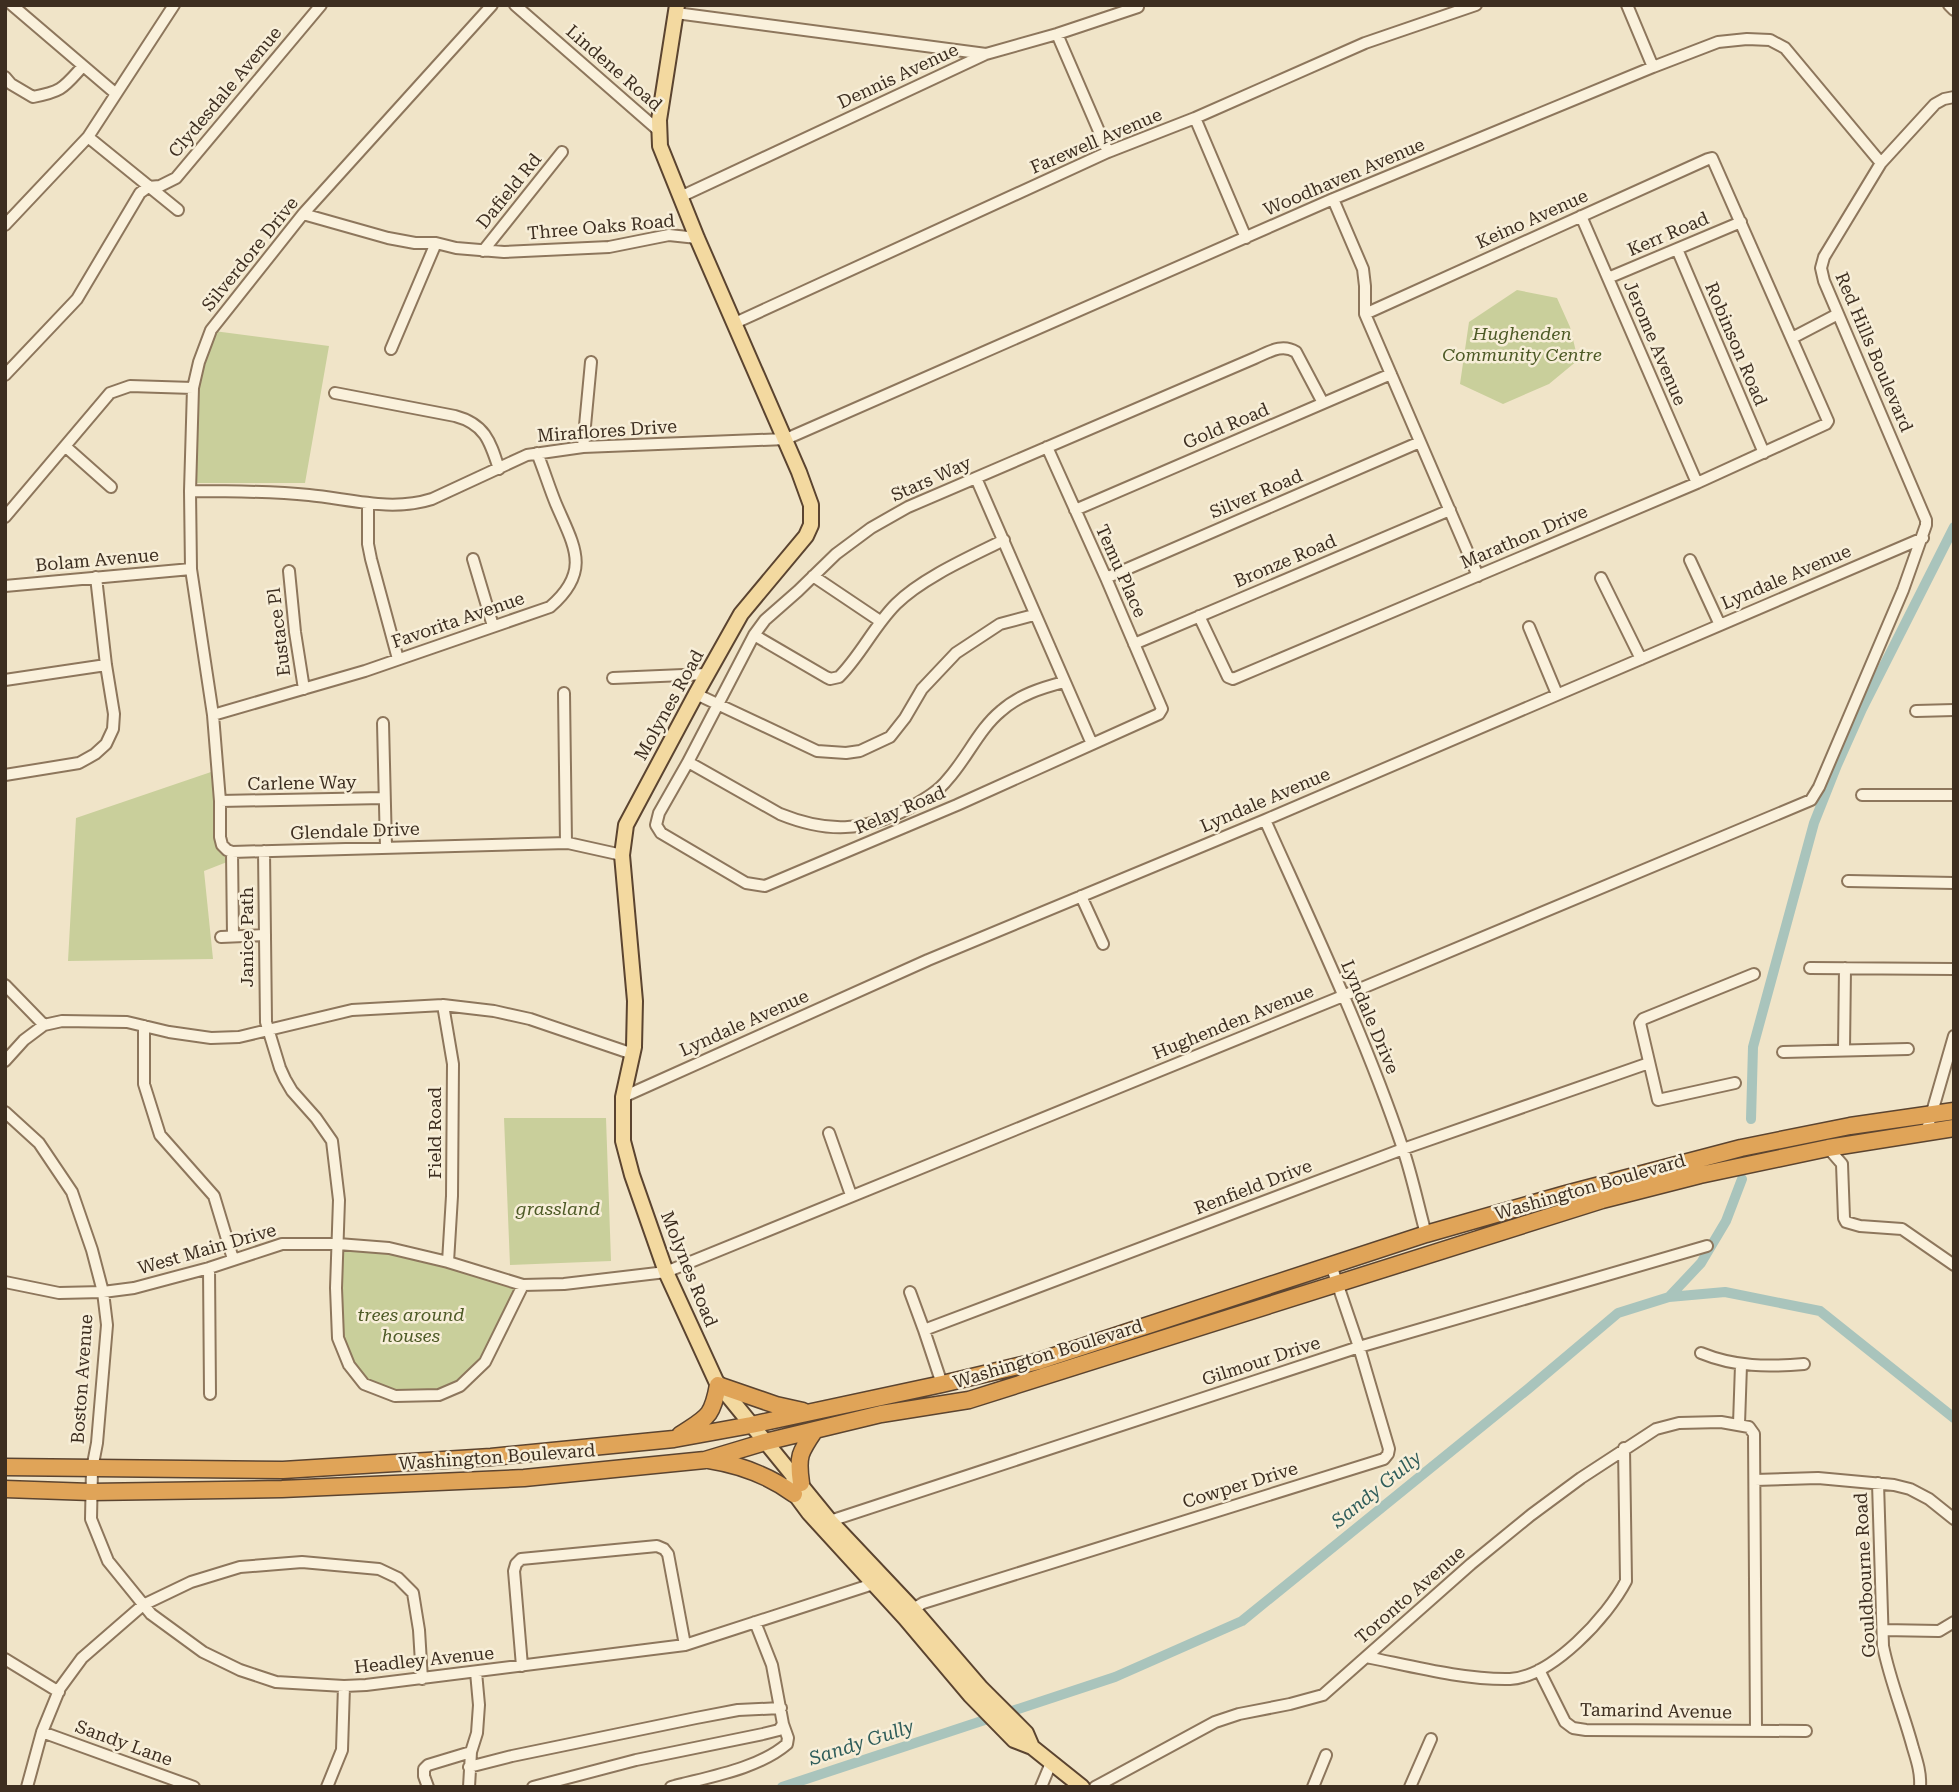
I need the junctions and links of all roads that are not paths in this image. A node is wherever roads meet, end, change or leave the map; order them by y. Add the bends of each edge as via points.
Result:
1 (12, 5) edge
2 (174, 5) edge
3 (321, 5) edge
4 (492, 5) edge
5 (515, 5) edge
6 (1476, 5) edge
7 (1626, 5) edge
8 (1950, 5) edge
9 (1138, 7) dead end
10 (677, 9) edge
11 (1954, 10) edge
12 (1058, 34) junction
13 (986, 54) junction
14 (83, 66) junction
15 (1653, 66) junction
16 (7, 84) edge
17 (115, 93) junction
18 (1954, 97) edge
19 (1195, 118) junction
20 (658, 130) junction
21 (88, 137) junction
22 (562, 152) dead end
23 (1108, 152) junction
24 (1881, 163) junction
25 (148, 187) junction
26 (680, 197) junction
27 (1334, 199) junction
28 (178, 210) dead end
29 (303, 214) junction
30 (1581, 216) junction
31 (1741, 222) junction
32 (5, 225) edge
33 (697, 238) junction
34 (1246, 238) junction
35 (436, 243) junction
36 (1677, 249) junction
37 (483, 251) junction
38 (1608, 278) junction
39 (1365, 314) junction
40 (1838, 314) junction
41 (735, 323) junction
42 (1792, 338) junction
43 (391, 349) dead end
44 (590, 362) dead end
45 (1391, 374) junction
46 (5, 375) edge
47 (193, 388) junction
48 (335, 393) dead end
49 (1324, 403) junction
50 (1828, 421) joint
51 (786, 439) junction
52 (1420, 442) junction
53 (66, 447) junction
54 (583, 447) junction
55 (1047, 447) junction
56 (537, 453) junction
57 (1764, 453) junction
58 (499, 469) junction
59 (976, 478) junction
60 (1697, 483) junction
61 (111, 487) dead end
62 (190, 491) junction
63 (368, 503) junction
64 (1075, 510) junction
65 (1450, 510) junction
66 (5, 517) edge
67 (1923, 538) junction
68 (1004, 540) junction
69 (472, 559) dead end
70 (1690, 560) dead end
71 (191, 569) junction
72 (289, 570) dead end
73 (813, 576) junction
74 (1479, 576) junction
75 (96, 577) junction
76 (1106, 578) junction
77 (1601, 578) dead end
78 (5, 586) edge
79 (1034, 615) junction
80 (1199, 617) junction
81 (880, 621) junction
82 (1720, 625) junction
83 (493, 626) junction
84 (1529, 627) dead end
85 (754, 635) junction
86 (1134, 644) junction
87 (398, 659) junction
88 (1641, 659) junction
89 (106, 665) junction
90 (707, 674) junction
91 (613, 678) dead end
92 (5, 680) edge
93 (1064, 682) junction
94 (304, 689) junction
95 (564, 693) dead end
96 (696, 694) junction
97 (1557, 694) junction
98 (717, 705) junction
99 (1162, 709) joint
100 (1954, 710) edge
101 (1916, 711) dead end
102 (213, 715) junction
103 (383, 723) dead end
104 (1092, 744) junction
105 (688, 762) junction
106 (5, 775) edge
107 (943, 786) junction
108 (1861, 795) dead end
109 (1954, 795) edge
110 (384, 798) junction
111 (220, 802) junction
112 (957, 805) junction
113 (1265, 820) junction
114 (656, 825) joint
115 (851, 828) junction
116 (566, 843) junction
117 (863, 845) junction
118 (386, 847) junction
119 (264, 851) junction
120 (232, 852) junction
121 (622, 855) junction
122 (1848, 881) dead end
123 (1954, 883) edge
124 (1081, 896) junction
125 (265, 935) junction
126 (233, 936) junction
127 (221, 937) dead end
128 (1103, 944) dead end
129 (1810, 968) dead end
130 (1845, 968) junction
131 (1954, 969) edge
132 (1754, 974) dead end
133 (5, 985) edge
134 (1343, 996) junction
135 (443, 1005) junction
136 (44, 1025) junction
137 (144, 1026) junction
138 (268, 1026) junction
139 (1954, 1036) edge
140 (1908, 1049) dead end
141 (1844, 1050) junction
142 (1783, 1052) dead end
143 (633, 1054) junction
144 (5, 1060) edge
145 (1649, 1063) junction
146 (1735, 1083) dead end
147 (623, 1097) junction
148 (1954, 1111) edge
149 (5, 1112) edge
150 (1933, 1114) junction
151 (1954, 1128) edge
152 (830, 1133) dead end
153 (1926, 1133) junction
154 (1403, 1149) junction
155 (1828, 1149) junction
156 (851, 1195) junction
157 (1426, 1234) junction
158 (338, 1244) junction
159 (1707, 1246) dead end
160 (233, 1259) junction
161 (448, 1262) junction
162 (1331, 1265) junction
163 (1954, 1265) edge
164 (209, 1268) junction
165 (666, 1272) junction
166 (5, 1282) edge
167 (1336, 1283) junction
168 (523, 1285) junction
169 (103, 1292) junction
170 (910, 1292) dead end
171 (924, 1330) junction
172 (1359, 1348) junction
173 (1701, 1353) dead end
174 (1804, 1364) dead end
175 (1741, 1365) junction
176 (942, 1384) junction
177 (719, 1385) junction
178 (210, 1394) dead end
179 (816, 1412) junction
180 (1739, 1424) junction
181 (751, 1425) junction
182 (814, 1430) junction
183 (674, 1439) junction
184 (765, 1442) junction
185 (1624, 1448) junction
186 (705, 1460) junction
187 (5, 1467) edge
188 (92, 1469) junction
189 (1755, 1480) junction
190 (1878, 1483) junction
191 (797, 1488) junction
192 (5, 1489) edge
193 (91, 1492) junction
194 (1954, 1519) edge
195 (830, 1521) junction
196 (873, 1584) junction
197 (143, 1605) junction
198 (913, 1608) junction
199 (755, 1622) junction
200 (1954, 1622) edge
201 (1883, 1630) junction
202 (685, 1645) junction
203 (1366, 1657) junction
204 (5, 1659) edge
205 (522, 1666) junction
206 (1539, 1670) junction
207 (476, 1672) junction
208 (422, 1679) junction
209 (344, 1686) junction
210 (975, 1691) junction
211 (59, 1692) junction
212 (781, 1708) junction
213 (783, 1724) junction
214 (1756, 1730) junction
215 (1807, 1731) dead end
216 (42, 1732) junction
217 (1431, 1739) dead end
218 (471, 1752) junction
219 (1326, 1755) dead end
220 (1051, 1763) junction
221 (469, 1767) junction
222 (27, 1787) edge
223 (194, 1787) edge
224 (327, 1787) edge
225 (428, 1787) edge
226 (469, 1787) edge
227 (533, 1787) edge
228 (671, 1787) edge
229 (1041, 1787) edge
230 (1082, 1787) edge
231 (1095, 1787) edge
232 (1313, 1787) edge
233 (1410, 1787) edge
234 (1920, 1787) edge

1 - 14 street
2 - 17 street
3 - 25 street, Clydesdale Avenue via 176,178
4 - 29 street, Silverdore Drive
5 - 20 street, Lindene Road
6 - 19 street, Farewell Avenue via 1365,43
7 - 15 street
8 - 11 street
9 - 12 street, Dennis Avenue
10 - 13 street
10 - 20 main road, Molynes Road
12 - 13 street, Dennis Avenue
12 - 23 street
13 - 26 street, Dennis Avenue
14 - 16 street via 56,93 33,97
14 - 17 street
15 - 24 street, Woodhaven Avenue via 1718,43 1770,40 1785,48
15 - 27 street, Woodhaven Avenue
17 - 21 street
18 - 24 street, Red Hills Boulevard via 1935,104
19 - 23 street, Farewell Avenue
19 - 34 street
20 - 26 main road, Molynes Road
21 - 25 street
21 - 32 street
22 - 37 street, Dafield Rd
23 - 41 street, Farewell Avenue
24 - 40 street, Red Hills Boulevard via 1824,257 1824,281
25 - 28 street
25 - 46 street via 140,193 77,299
26 - 33 main road, Molynes Road
27 - 34 street, Woodhaven Avenue
27 - 39 street via 1363,269
29 - 35 street, Three Oaks Road via 388,238
29 - 47 street, Silverdore Drive via 211,330
30 - 31 street, Keino Avenue via 1712,159
30 - 38 street, Jerome Avenue
30 - 39 street, Keino Avenue
31 - 36 street, Kerr Road
31 - 42 street, Keino Avenue
33 - 37 street, Three Oaks Road via 669,235 579,250
33 - 41 main road, Molynes Road
34 - 51 street, Woodhaven Avenue
35 - 37 street, Three Oaks Road
35 - 43 street
36 - 38 street, Kerr Road
36 - 57 street, Robinson Road
38 - 60 street, Jerome Avenue
39 - 45 street
40 - 42 street
40 - 67 street, Red Hills Boulevard via 1926,520
41 - 51 main road, Molynes Road
42 - 50 street, Keino Avenue
44 - 54 street
45 - 49 street, Gold Road
45 - 52 street
47 - 53 street via 130,386 110,393
47 - 62 street, Silverdore Drive
48 - 58 street via 470,420 481,428
49 - 55 street, Stars Way via 1296,352 1278,348
49 - 64 street, Gold Road
50 - 57 street, Marathon Drive
51 - 54 street, Miraflores Drive
51 - 90 main road, Molynes Road via 811,505 811,525 741,614
52 - 65 street
52 - 76 street, Silver Road
53 - 61 street
53 - 66 street
54 - 56 street, Miraflores Drive
55 - 59 street, Stars Way
55 - 64 street, Temu Place
56 - 58 street, Miraflores Drive
56 - 83 street, Favorita Avenue via 569,531 576,569 563,596 551,607
57 - 60 street, Marathon Drive
58 - 63 street, Miraflores Drive via 415,505
59 - 68 street
59 - 73 street, Stars Way via 886,519
60 - 74 street, Marathon Drive
62 - 63 street, Miraflores Drive via 274,492
62 - 71 street, Silverdore Drive
63 - 87 street via 368,544
64 - 76 street, Temu Place
65 - 74 street
65 - 80 street, Bronze Road
67 - 82 street, Lyndale Avenue
67 - 134 street, Hughenden Avenue via 1811,800
68 - 79 street
68 - 81 street via 919,586
69 - 83 street
70 - 82 street
71 - 75 street, Bolam Avenue
71 - 102 street, Silverdore Drive
72 - 94 street, Eustace Pl
73 - 81 street
73 - 85 street, Stars Way
74 - 80 street, Marathon Drive via 1230,679
75 - 78 street, Bolam Avenue
75 - 89 street
76 - 86 street, Temu Place
77 - 88 street
79 - 93 street
79 - 98 street via 1000,624 956,653 922,689 890,737 860,751 817,751
80 - 86 street, Bronze Road
81 - 85 street via 835,679
82 - 88 street, Lyndale Avenue
83 - 87 street, Favorita Avenue
84 - 97 street
85 - 98 street, Stars Way
86 - 99 street, Temu Place
87 - 94 street, Favorita Avenue
88 - 97 street, Lyndale Avenue
89 - 92 street
89 - 106 street via 114,714 106,744 79,763
90 - 91 street
90 - 96 main road, Molynes Road
93 - 104 street
93 - 107 street via 1035,690 1002,710
94 - 102 street, Favorita Avenue
95 - 116 street
96 - 98 street
96 - 121 main road, Molynes Road via 631,813
97 - 113 street, Lyndale Avenue
98 - 105 street, Stars Way
99 - 104 street, Relay Road via 1160,714
100 - 101 street
102 - 111 street
103 - 110 street
104 - 112 street, Relay Road
105 - 114 street, Stars Way
105 - 115 street via 780,814 808,824
107 - 112 street
107 - 115 street via 899,813
108 - 109 street
110 - 111 street, Carlene Way
110 - 118 street
111 - 120 street via 222,845
112 - 117 street, Relay Road
113 - 124 street, Lyndale Avenue
113 - 134 street, Lyndale Drive
114 - 117 street, Relay Road via 661,833 746,883 760,886
115 - 117 street
116 - 118 street, Glendale Drive
116 - 121 street, Glendale Drive
118 - 119 street, Glendale Drive
119 - 120 street, Glendale Drive
119 - 125 street, Janice Path
120 - 126 street, Janice Path
121 - 143 main road, Molynes Road via 635,1001
122 - 123 street
124 - 128 street
124 - 147 street, Lyndale Avenue
125 - 126 street
125 - 138 street, Janice Path
126 - 127 street
129 - 130 street
130 - 131 street
130 - 141 street
132 - 145 street via 1643,1019 1640,1023
133 - 136 street
134 - 154 street, Lyndale Drive
134 - 156 street, Hughenden Avenue
135 - 138 street via 352,1010
135 - 143 street via 530,1019
135 - 161 street, Field Road via 453,1064
136 - 137 street via 94,1021
136 - 144 street
137 - 138 street via 211,1038 239,1037
137 - 160 street via 144,1084 160,1135 214,1196
138 - 158 street, Janice Path via 285,1079 332,1141 339,1200
139 - 150 street
140 - 141 street
141 - 142 street
143 - 147 main road, Molynes Road
145 - 146 street via 1660,1100
145 - 154 street, Renfield Drive
147 - 165 main road, Molynes Road via 623,1140
148 - 150 highway, Washington Boulevard
149 - 169 street, Boston Avenue via 39,1143 72,1192
150 - 153 street
150 - 157 highway, Washington Boulevard via 1741,1148
151 - 153 highway, Washington Boulevard
152 - 156 street
153 - 155 highway, Washington Boulevard
154 - 157 street, Lyndale Drive
154 - 171 street, Renfield Drive
155 - 163 street via 1842,1164 1846,1222 1902,1229
155 - 167 highway, Washington Boulevard via 1602,1199
156 - 165 street, Hughenden Avenue
157 - 162 highway, Washington Boulevard
158 - 160 street, West Main Drive via 282,1244
158 - 161 street, West Main Drive via 389,1248
158 - 168 street, Janice Path via 338,1338 349,1365 364,1384 396,1396 439,1395 460,1386 485,1362
159 - 172 street, Gilmour Drive
160 - 164 street, West Main Drive
161 - 168 street, West Main Drive
162 - 167 street, Cowper Drive
162 - 176 highway, Washington Boulevard via 1039,1361
164 - 169 street, West Main Drive
164 - 178 street
165 - 168 street, West Main Drive
165 - 177 main road, Molynes Road
166 - 169 street, West Main Drive via 59,1293
167 - 172 street, Cowper Drive
167 - 182 highway, Washington Boulevard via 969,1400
169 - 188 street, Boston Avenue via 107,1325
170 - 171 street
171 - 176 street
172 - 195 street, Gilmour Drive
172 - 198 street, Cowper Drive via 1389,1449 1384,1459
173 - 175 street
174 - 175 street
175 - 180 street
176 - 179 highway, Washington Boulevard
177 - 179 highway via 776,1405
177 - 181 main road, Molynes Road
177 - 183 highway via 710,1413
179 - 181 highway, Washington Boulevard
180 - 185 street, Toronto Avenue via 1679,1423 1656,1429
180 - 189 street via 1754,1434
181 - 183 highway, Washington Boulevard
181 - 184 main road, Molynes Road
182 - 184 highway, Washington Boulevard
182 - 191 highway via 800,1451
183 - 188 highway, Washington Boulevard via 283,1470
184 - 186 highway, Washington Boulevard
184 - 191 main road, Molynes Road
185 - 203 street, Toronto Avenue via 1531,1515
185 - 206 street via 1626,1581 1579,1641
186 - 191 highway via 749,1469
186 - 193 highway, Washington Boulevard via 524,1478
187 - 188 highway, Washington Boulevard
188 - 193 street, Headley Avenue
189 - 190 street via 1818,1478
189 - 214 street
190 - 194 street via 1910,1489
190 - 201 street, Gouldbourne Road
191 - 195 main road, Molynes Road
191 - 196 main road, Molynes Road via 809,1513
192 - 193 highway, Washington Boulevard
193 - 197 street, Headley Avenue via 90,1519 108,1561
195 - 198 main road, Molynes Road
196 - 199 street, Headley Avenue
196 - 210 main road, Molynes Road
197 - 208 street via 240,1566 302,1562 379,1569 398,1578 413,1593
197 - 209 street, Headley Avenue via 203,1652 240,1670 276,1682
197 - 211 street via 82,1658
198 - 210 main road, Molynes Road
199 - 202 street, Headley Avenue
199 - 212 street via 772,1665
200 - 201 street via 1939,1631
201 - 234 street, Gouldbourne Road via 1887,1666 1910,1735
202 - 205 street, Headley Avenue
202 - 205 street via 664,1549 521,1559 514,1571
203 - 206 street via 1490,1678 1513,1679
203 - 231 street, Toronto Avenue via 1323,1695 1215,1721
204 - 211 street
205 - 207 street, Headley Avenue
206 - 214 street, Tamarind Avenue via 1565,1722 1573,1728
207 - 208 street, Headley Avenue
207 - 218 street via 479,1705
208 - 209 street, Headley Avenue
209 - 224 street via 342,1750
210 - 220 main road, Molynes Road
211 - 216 street
212 - 213 street
212 - 221 street via 738,1710
213 - 227 street via 779,1730
213 - 228 street via 788,1738 780,1750 735,1769
214 - 215 street, Tamarind Avenue
216 - 222 street
216 - 223 street, Sandy Lane
217 - 233 street
218 - 221 street
218 - 225 street via 428,1765 424,1769
219 - 232 street
220 - 229 street
220 - 230 main road, Molynes Road
221 - 226 street

